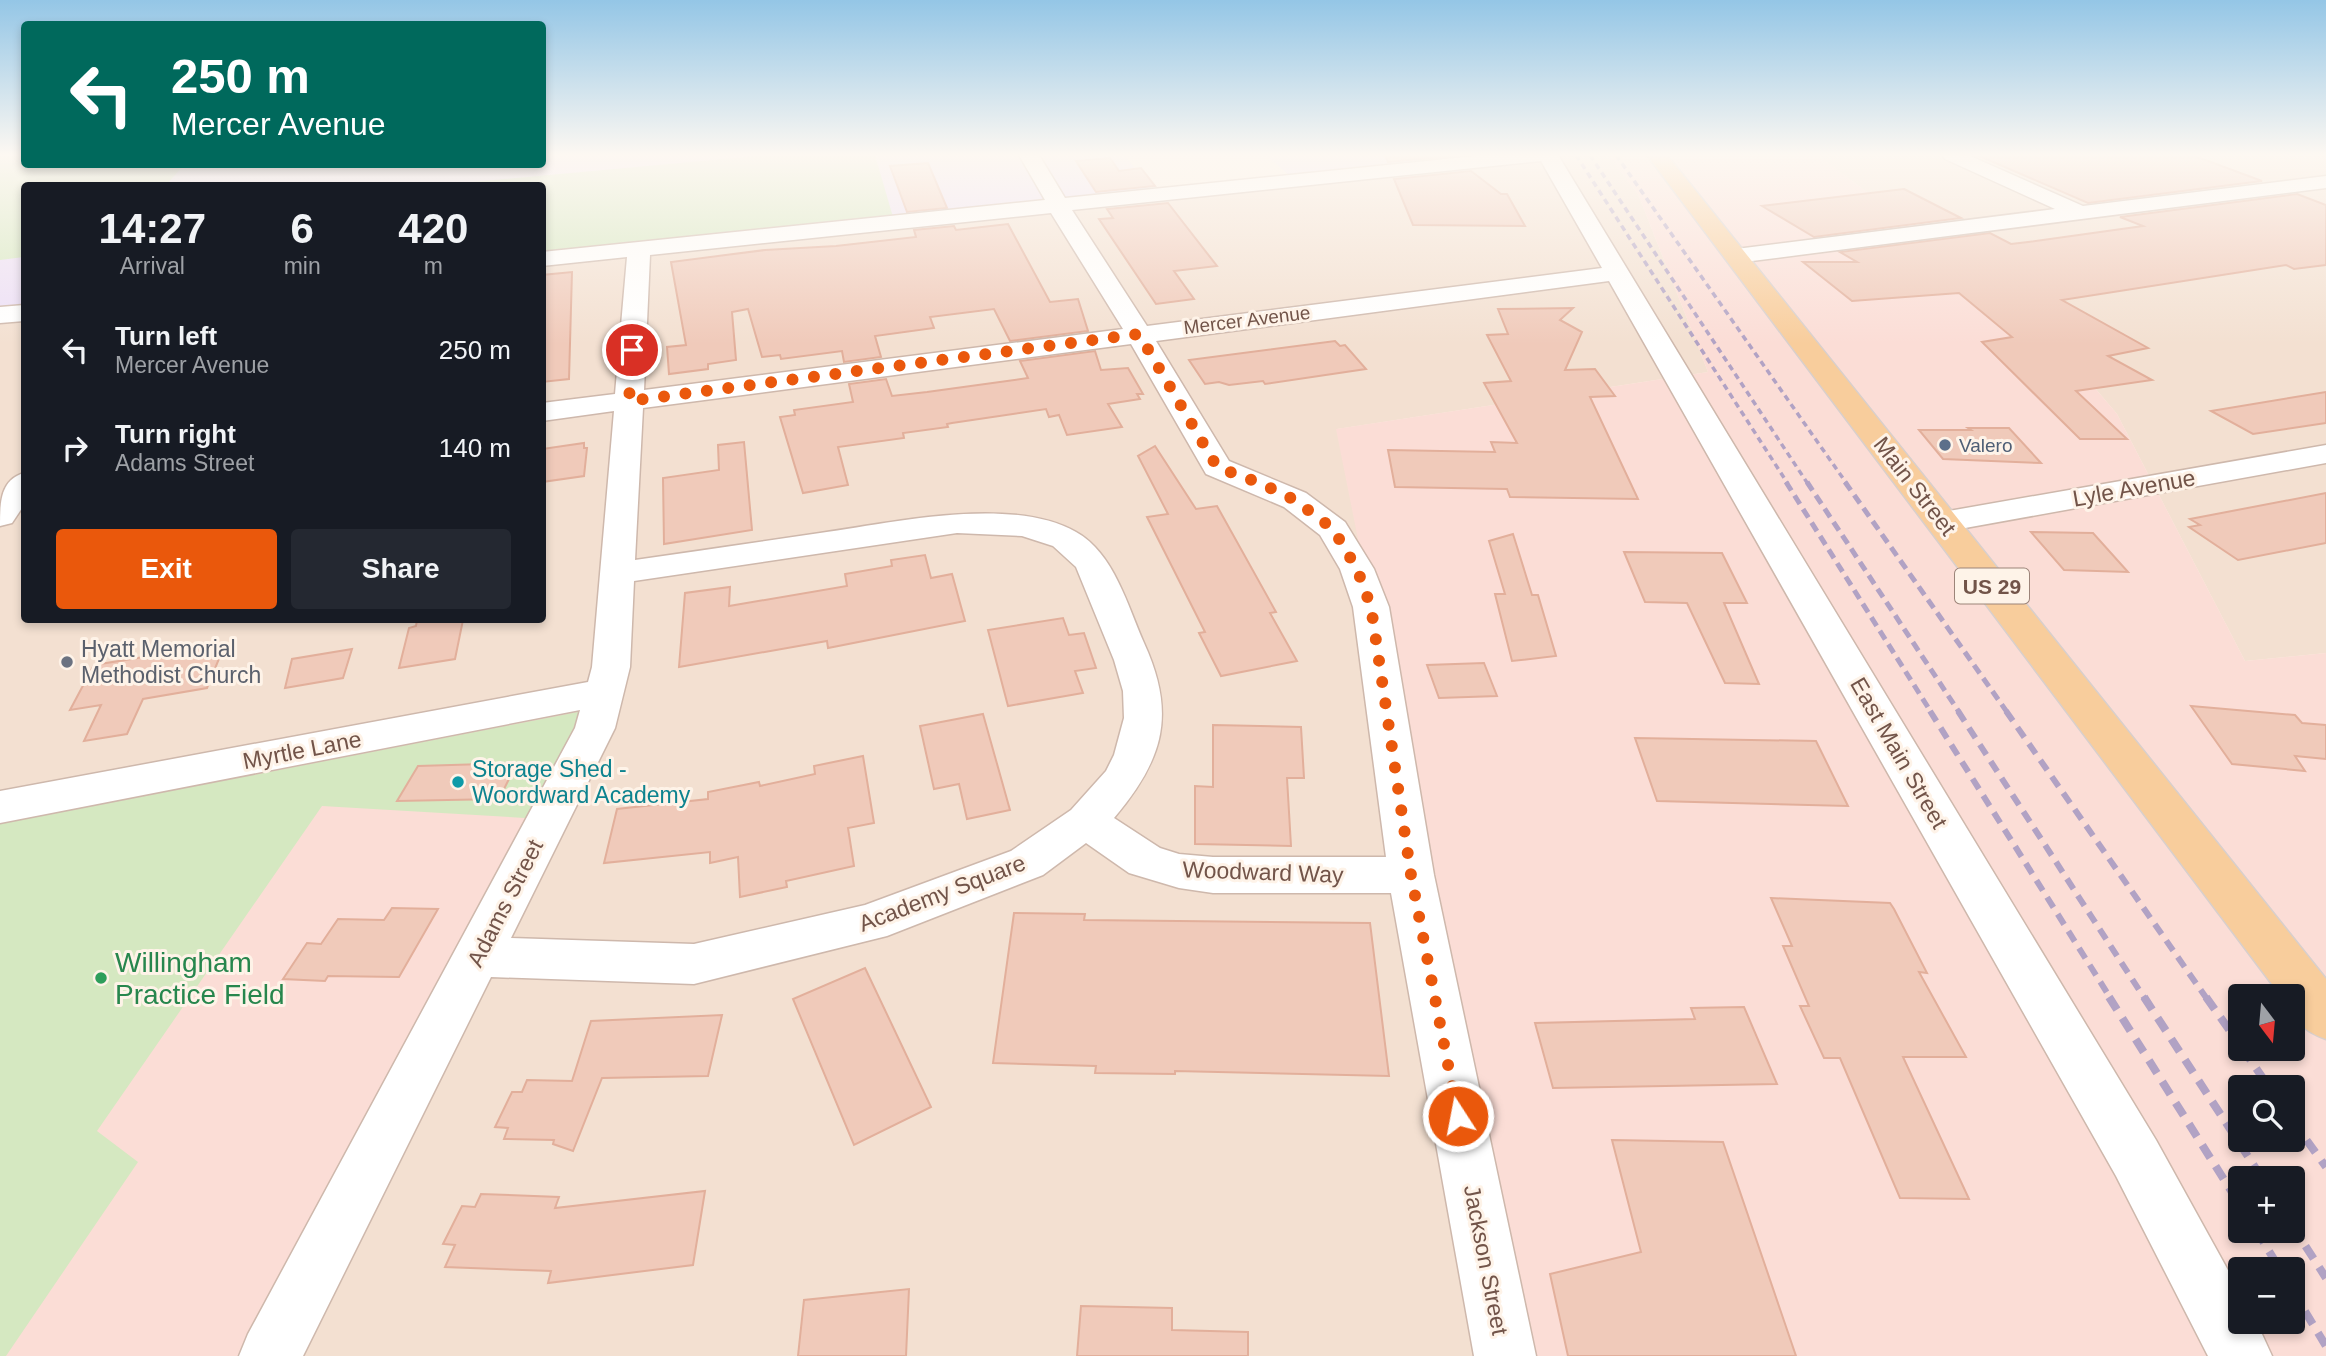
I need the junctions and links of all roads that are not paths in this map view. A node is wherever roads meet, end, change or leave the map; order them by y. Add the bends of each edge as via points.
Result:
1 (924, 218) edge
2 (1066, 218) edge
3 (1586, 218) edge
4 (1706, 218) edge
5 (2039, 218) edge
6 (639, 249) junction
7 (1736, 256) junction
8 (546, 259) edge
9 (1618, 273) junction
10 (21, 313) edge
11 (0, 315) edge
12 (1139, 334) junction
13 (629, 401) junction
14 (546, 411) edge
15 (2326, 454) edge
16 (21, 481) edge
17 (0, 482) edge
18 (21, 485) edge
19 (0, 516) edge
20 (1943, 522) junction
21 (617, 573) junction
22 (604, 692) junction
23 (0, 807) edge
24 (1086, 821) junction
25 (1411, 875) junction
26 (477, 957) junction
27 (2326, 1017) edge
28 (270, 1356) edge
29 (1505, 1356) edge
30 (2241, 1356) edge

1 - 6 street
2 - 12 street, Jackson Street
3 - 9 street, East Main Street
4 - 7 main road, Main Street / US 29
5 - 7 street
6 - 8 street
6 - 13 street, Adams Street
7 - 20 main road, Main Street / US 29
9 - 12 street, Mercer Avenue
9 - 30 street, East Main Street via 2129,1146
10 - 11 street
12 - 13 street, Mercer Avenue
12 - 25 street, Jackson Street via 1217,467 1295,500 1333,529 1357,569 1371,607
13 - 14 street, Mercer Avenue
13 - 21 street, Adams Street
15 - 20 street, Lyle Avenue
16 - 17 street
18 - 19 street
20 - 27 main road, Main Street / US 29
21 - 22 street, Adams Street via 611,667
21 - 24 street, Academy Square via 957,523 1026,526 1065,539 1091,563 1133,660 1143,704 1135,755 1122,780
22 - 23 street, Myrtle Lane
22 - 26 street, Adams Street via 595,728
24 - 25 street, Woodward Way via 1145,860 1179,871
24 - 26 street, Academy Square via 1027,863 870,923 708,961
25 - 29 street, Jackson Street
26 - 28 street, Adams Street

